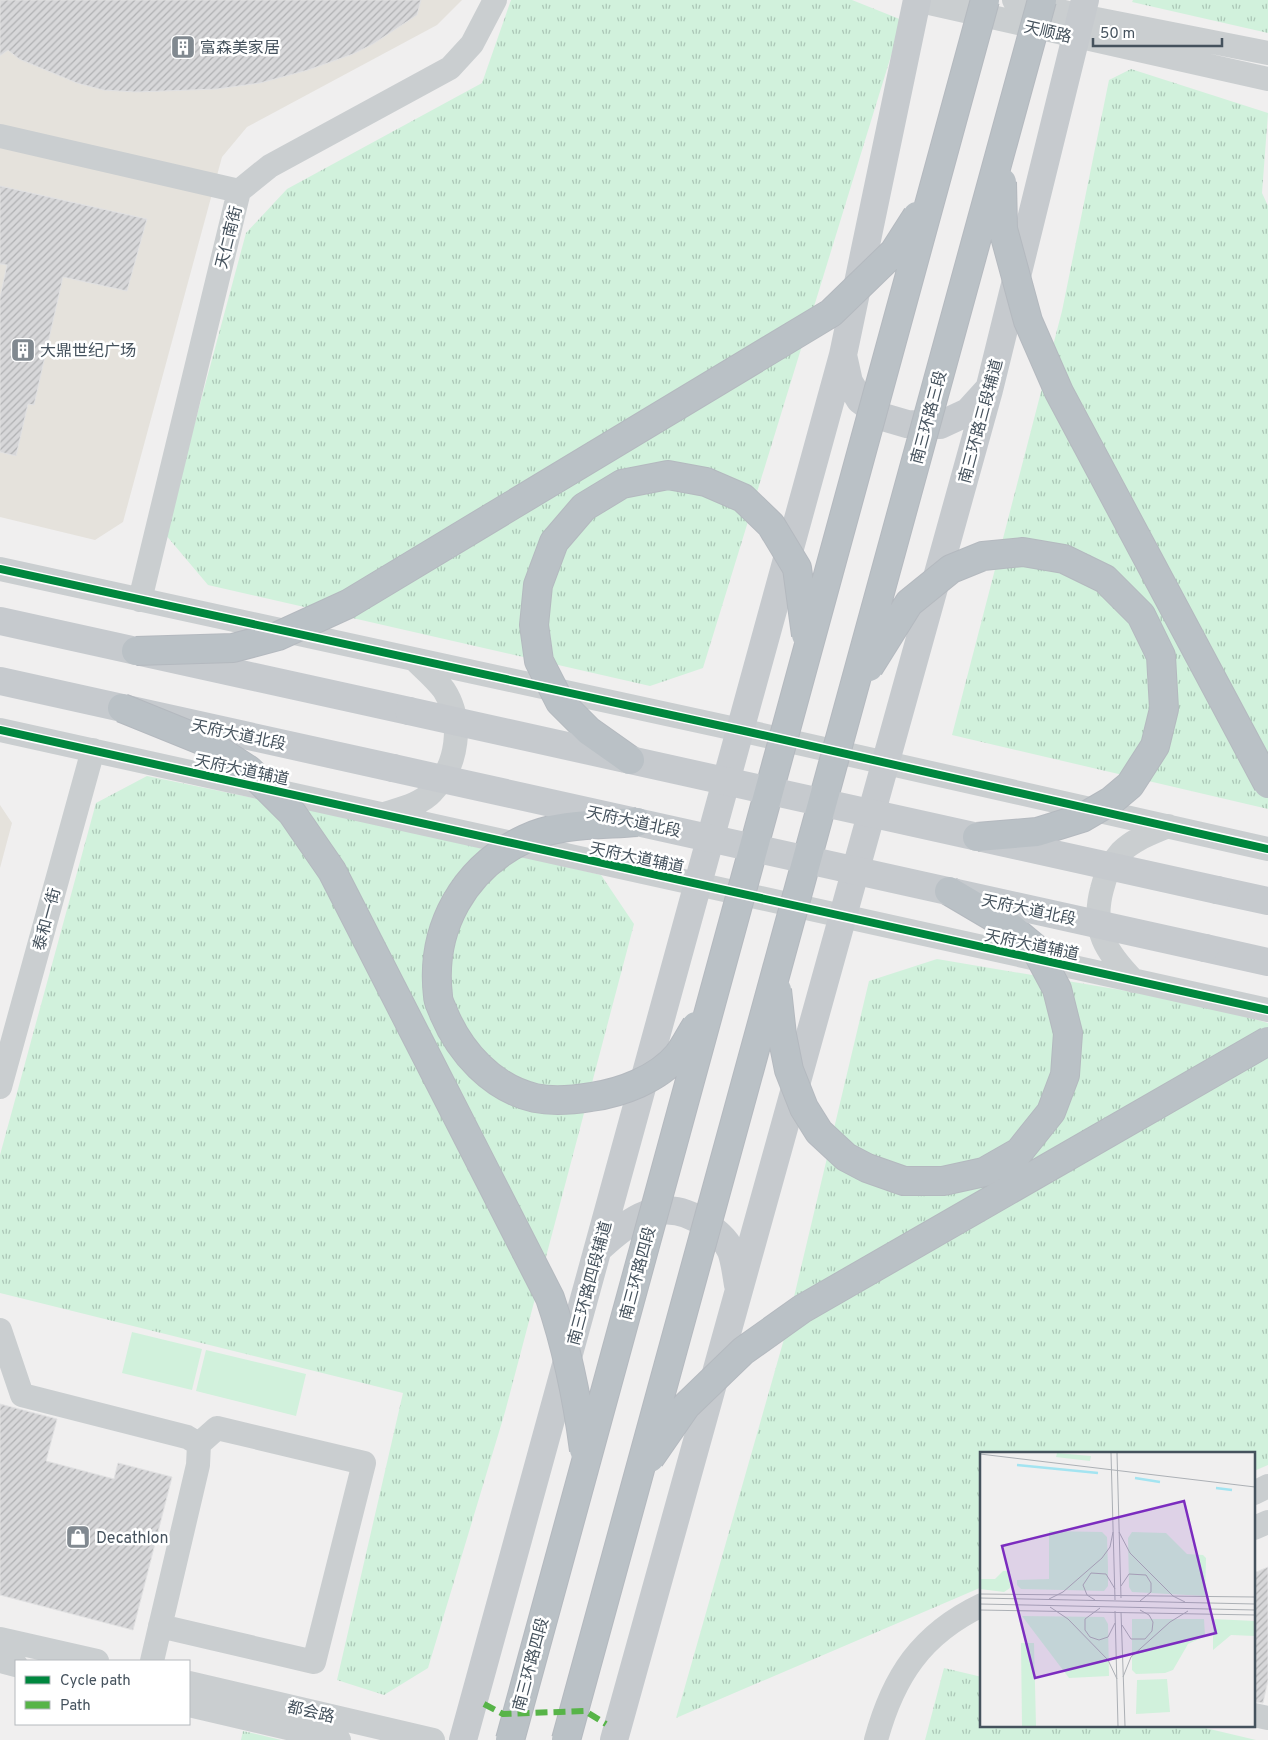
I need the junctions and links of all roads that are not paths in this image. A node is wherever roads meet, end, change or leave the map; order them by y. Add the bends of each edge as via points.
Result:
1 (494, 0) edge
2 (917, 0) edge
3 (985, 0) edge
4 (1014, 0) edge
5 (1042, 0) edge
6 (1081, 18) edge
7 (1268, 53) edge
8 (1268, 79) edge
9 (0, 136) edge
10 (1001, 151) junction
11 (934, 186) junction
12 (239, 191) junction
13 (843, 355) junction
14 (989, 390) junction
15 (0, 569) edge
16 (140, 600) junction
17 (0, 621) edge
18 (136, 651) junction
19 (807, 652) junction
20 (415, 660) junction
21 (0, 681) edge
22 (853, 692) junction
23 (122, 708) junction
24 (0, 730) edge
25 (740, 730) junction
26 (93, 750) junction
27 (630, 760) junction
28 (885, 763) junction
29 (1268, 784) edge
30 (382, 814) junction
31 (637, 822) junction
32 (1168, 826) junction
33 (977, 837) junction
34 (1268, 849) edge
35 (698, 884) junction
36 (949, 891) junction
37 (1268, 901) edge
38 (843, 916) junction
39 (1268, 962) edge
40 (775, 976) junction
41 (1134, 981) junction
42 (712, 1000) junction
43 (1268, 1010) edge
44 (1268, 1042) edge
45 (0, 1087) edge
46 (598, 1249) junction
47 (739, 1289) junction
48 (0, 1330) edge
49 (199, 1444) junction
50 (586, 1463) junction
51 (639, 1474) junction
52 (1268, 1486) edge
53 (1256, 1492) edge
54 (1268, 1522) edge
55 (1256, 1527) edge
56 (980, 1606) edge
57 (160, 1626) junction
58 (0, 1638) edge
59 (93, 1660) edge
60 (152, 1660) edge
61 (0, 1661) edge
62 (15, 1665) edge
63 (190, 1683) edge
64 (190, 1705) edge
65 (339, 1740) edge
66 (433, 1740) edge
67 (463, 1740) edge
68 (510, 1740) edge
69 (566, 1740) edge
70 (614, 1740) edge
71 (876, 1740) edge

1 - 12 street, 天仁南街 via 472,44 450,68 270,166
2 - 6 street, 天顺路
2 - 13 main road
3 - 11 highway, bridge
4 - 6 street, 天顺路
5 - 10 highway, 南三环路三段, bridge
6 - 7 street, 天顺路
6 - 8 street, 天顺路
6 - 14 main road, 南三环路三段辅道
9 - 12 street
10 - 22 highway, 南三环路三段, bridge
10 - 29 highway, bridge via 1003,229 1028,321 1059,392
11 - 18 highway, bridge via 894,252 831,313 348,604 278,636 233,648
11 - 19 highway, bridge
12 - 16 street, 天仁南街
13 - 14 main road via 849,382 860,400 883,417 906,424 940,425 968,412
13 - 25 main road
14 - 28 main road, 南三环路三段辅道
15 - 16 street
16 - 20 street
17 - 18 main road
18 - 27 main road, bridge
19 - 27 highway, bridge via 805,614 797,568 771,525 743,498 706,482 668,475 622,484 584,507 554,542 538,585 534,625 539,661 560,702 589,731
19 - 42 highway, 南三环路四段, bridge
20 - 25 street
20 - 30 street via 444,689 454,711 456,742 449,768 432,793 409,806
21 - 23 main road, 天府大道北段
22 - 33 highway, bridge via 909,603 951,569 983,556 1023,552 1064,559 1105,579 1141,615 1162,656 1164,709 1154,746 1130,785 1082,818 1037,832
22 - 40 highway, 南三环路三段, bridge
23 - 31 main road, 天府大道北段, bridge
23 - 50 highway, bridge via 206,742 249,770 292,813 332,871 550,1298 577,1392
24 - 26 street, 天府大道辅道
25 - 28 street
25 - 35 main road, 南三环路四段辅道
26 - 30 street, 天府大道辅道
26 - 45 street, 泰和一街
27 - 33 main road, bridge
28 - 32 street
28 - 38 main road, 南三环路三段辅道
30 - 35 street, 天府大道辅道
31 - 36 main road, 天府大道北段, bridge
31 - 42 highway, bridge via 559,828 526,839 485,864 462,889 444,924 437,965 438,998 449,1024 471,1059 499,1082 534,1098 568,1101 601,1096 656,1074 677,1055
32 - 34 street
32 - 41 street via 1141,838 1121,852 1104,878 1098,903 1103,941 1114,961
33 - 37 main road, bridge
35 - 38 street, 天府大道辅道
35 - 46 main road, 南三环路四段辅道
36 - 39 main road, 天府大道北段, bridge
36 - 40 highway, bridge via 1010,928 1035,948 1057,989 1068,1033 1065,1075 1051,1112 1019,1152 984,1172 943,1181 904,1180 846,1158 818,1132 804,1108 789,1070
38 - 41 street, 天府大道辅道
38 - 47 main road, 南三环路三段辅道
40 - 51 highway, bridge
41 - 43 street, 天府大道辅道
42 - 50 highway, 南三环路四段, bridge
44 - 51 highway, bridge via 802,1309 743,1351 686,1406
46 - 47 main road via 624,1225 645,1214 673,1210 695,1216 718,1233 731,1251
46 - 67 main road, 南三环路四段辅道
47 - 70 main road, 南三环路三段辅道
48 - 49 street via 22,1395 187,1437
49 - 57 street via 198,1465
49 - 57 street via 217,1428 364,1463 314,1662
50 - 68 highway, 南三环路四段, bridge
51 - 69 highway, bridge
52 - 53 street
54 - 55 street
56 - 71 street via 945,1626 920,1648 892,1692
57 - 60 street
58 - 59 street
61 - 62 street
63 - 66 street, 都会路
64 - 65 street, 都会路

